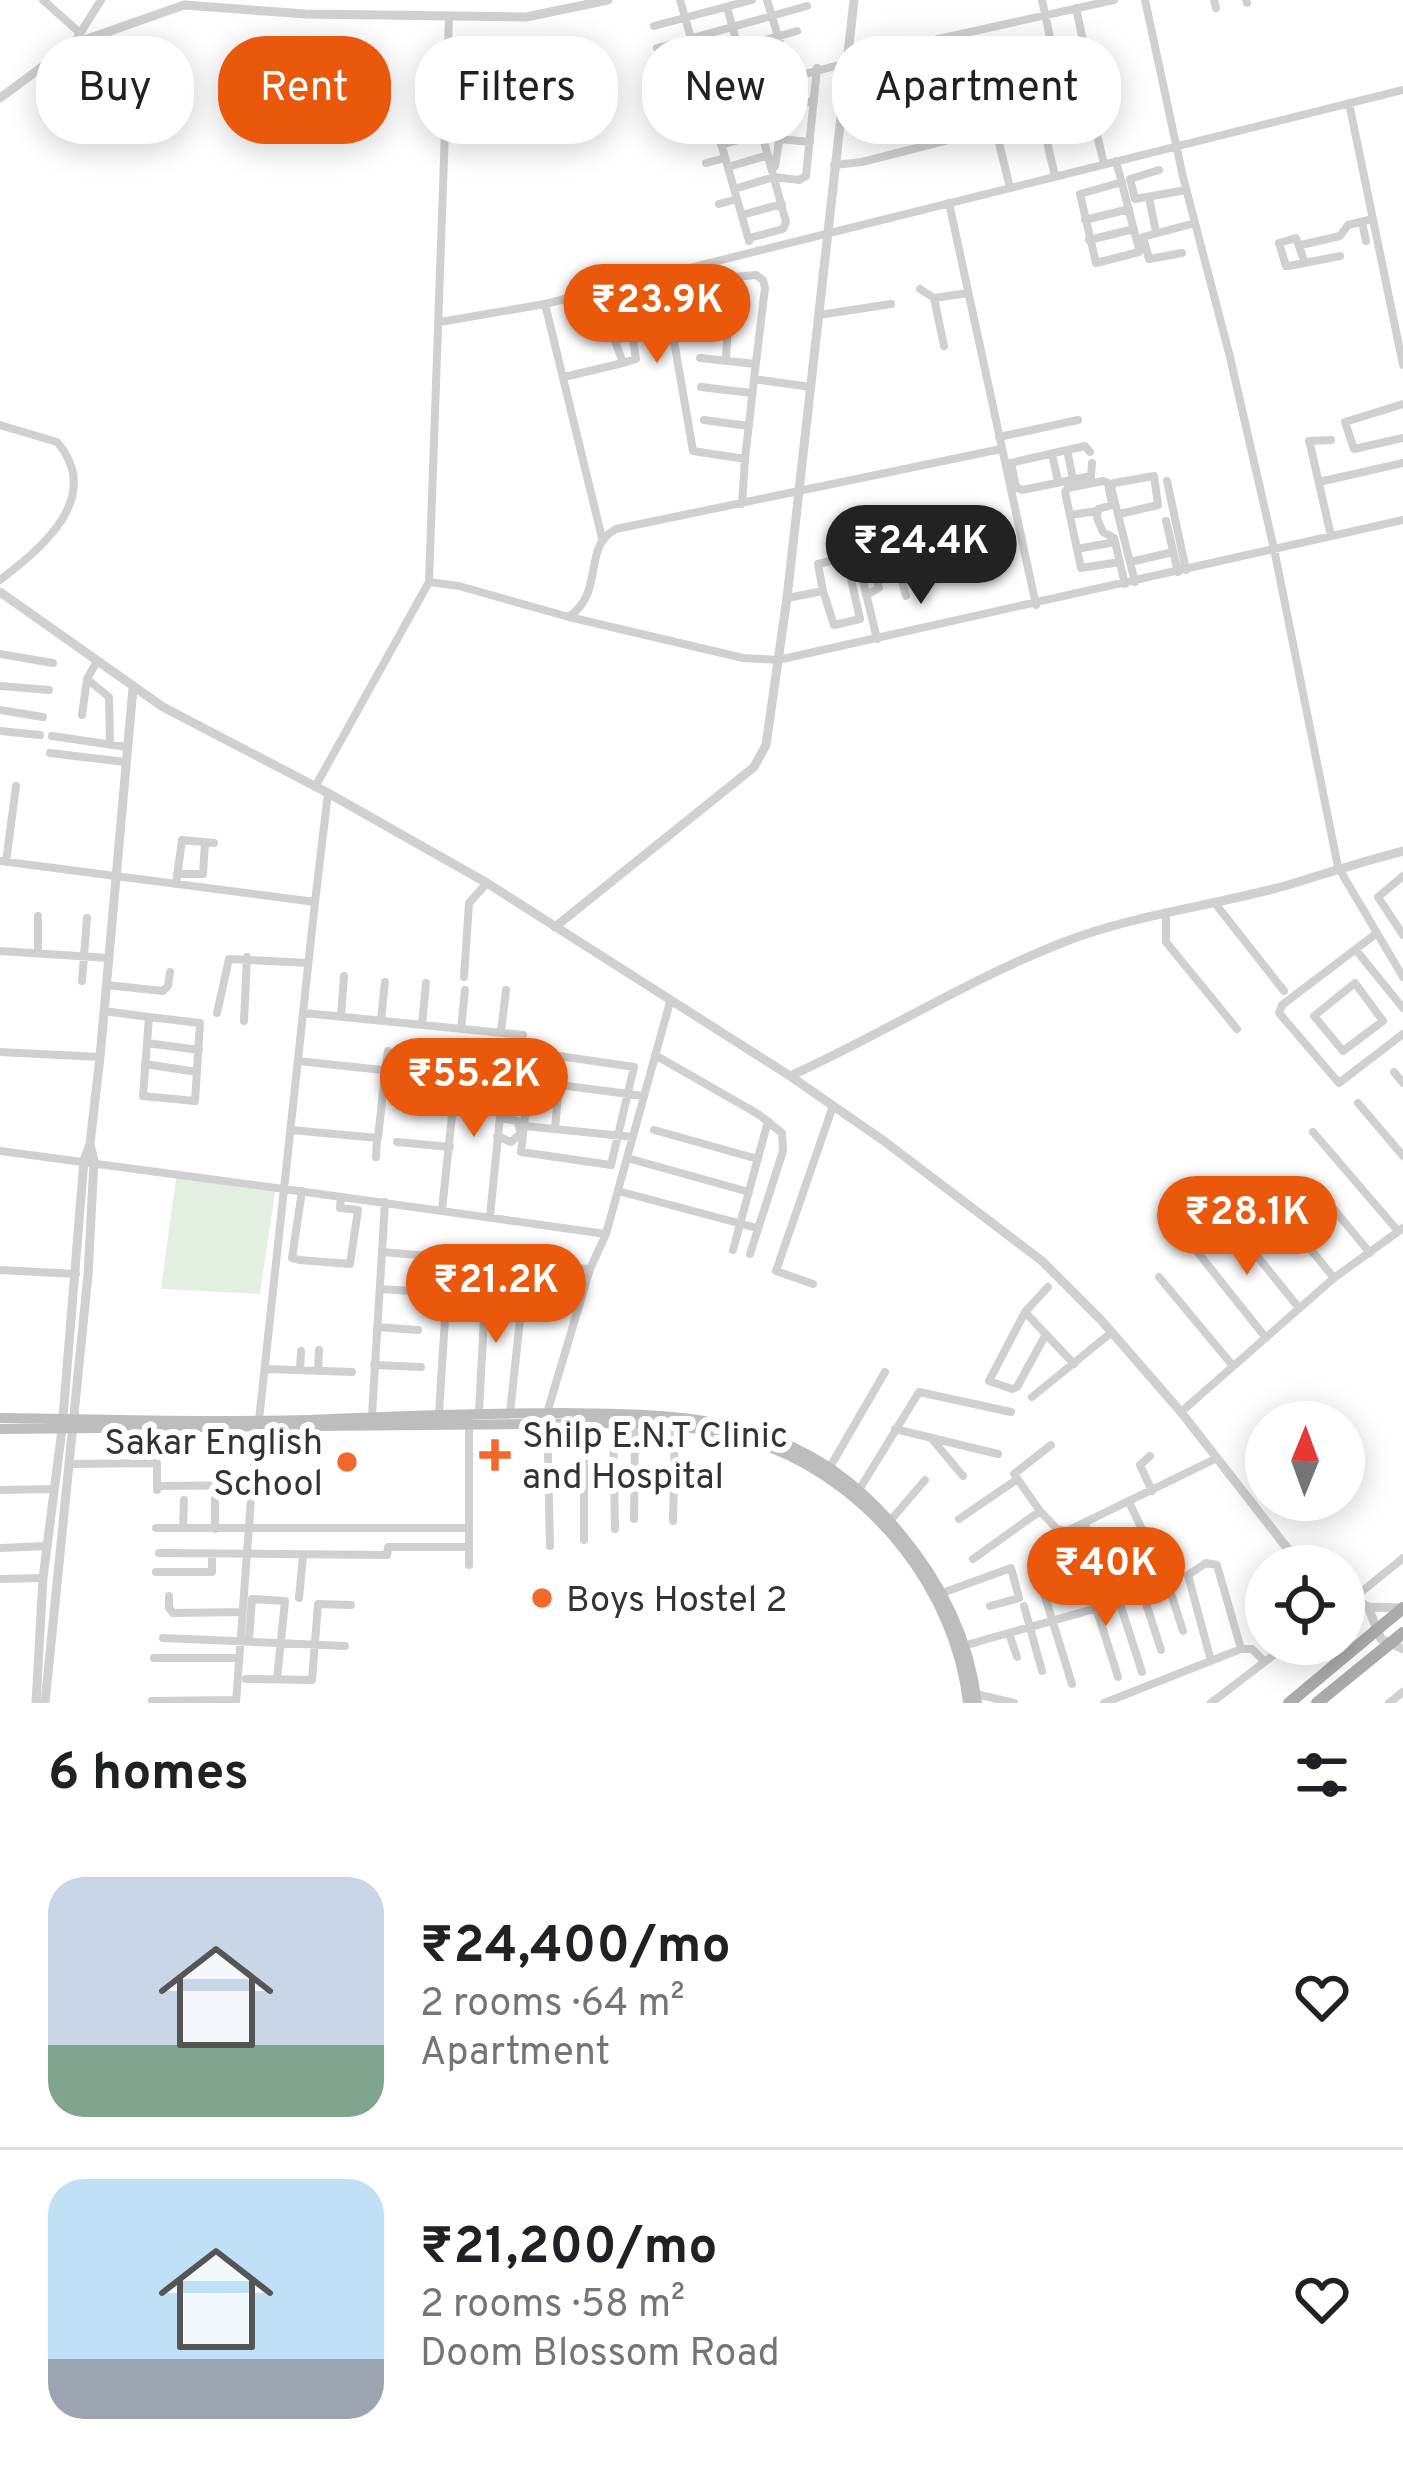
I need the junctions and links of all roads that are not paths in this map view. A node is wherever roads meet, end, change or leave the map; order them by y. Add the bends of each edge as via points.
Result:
1 (43, 0) edge
2 (101, 0) edge
3 (608, 0) edge
4 (680, 0) edge
5 (752, 0) edge
6 (767, 0) edge
7 (854, 0) edge
8 (1042, 0) edge
9 (1059, 0) edge
10 (1114, 0) edge
11 (1145, 0) edge
12 (233, 4) edge
13 (806, 6) dead end
14 (727, 7) junction
15 (296, 8) edge
16 (1076, 8) junction
17 (342, 9) edge
18 (1062, 12) junction
19 (1046, 15) junction
20 (449, 16) junction
21 (772, 16) junction
22 (685, 18) junction
23 (654, 26) dead end
24 (733, 27) junction
25 (797, 31) dead end
26 (80, 33) junction
27 (78, 36) edge
28 (95, 36) edge
29 (690, 36) edge
30 (702, 36) edge
31 (736, 36) edge
32 (778, 36) joint
33 (850, 36) edge
34 (956, 36) edge
35 (1050, 36) edge
36 (832, 65) edge
37 (817, 68) junction
38 (36, 71) edge
39 (808, 71) edge
40 (1403, 90) edge
41 (0, 98) edge
42 (814, 100) junction
43 (808, 101) edge
44 (1349, 104) junction
45 (808, 142) edge
46 (811, 142) junction
47 (725, 144) edge
48 (766, 144) edge
49 (778, 144) edge
50 (837, 144) edge
51 (930, 144) edge
52 (999, 144) edge
53 (1047, 144) edge
54 (1176, 144) junction
55 (722, 145) joint
56 (768, 154) junction
57 (1116, 161) junction
58 (727, 162) junction
59 (706, 163) dead end
60 (1103, 164) junction
61 (834, 165) junction
62 (1159, 170) dead end
63 (774, 175) junction
64 (1055, 176) junction
65 (1122, 182) junction
66 (1010, 188) junction
67 (1186, 190) junction
68 (736, 194) junction
69 (1150, 198) junction
70 (949, 203) junction
71 (718, 204) dead end
72 (782, 204) junction
73 (1129, 209) junction
74 (742, 215) junction
75 (1084, 220) junction
76 (1367, 221) junction
77 (1195, 223) junction
78 (1134, 229) junction
79 (1156, 232) junction
80 (827, 235) junction
81 (1340, 236) junction
82 (748, 238) junction
83 (1089, 240) junction
84 (1366, 242) dead end
85 (1301, 244) junction
86 (752, 251) junction
87 (1183, 253) dead end
88 (1305, 263) junction
89 (920, 289) dead end
90 (968, 292) junction
91 (934, 298) junction
92 (545, 304) junction
93 (891, 304) dead end
94 (819, 315) junction
95 (440, 322) junction
96 (674, 340) dead end
97 (944, 346) dead end
98 (700, 358) dead end
99 (726, 360) junction
100 (623, 363) dead end
101 (755, 364) junction
102 (1403, 365) edge
103 (564, 377) junction
104 (754, 379) junction
105 (701, 387) dead end
106 (812, 387) junction
107 (752, 393) junction
108 (1403, 404) edge
109 (704, 420) dead end
110 (1078, 420) dead end
111 (0, 425) edge
112 (749, 426) junction
113 (998, 437) junction
114 (1403, 438) edge
115 (1331, 440) dead end
116 (1001, 449) junction
117 (1067, 450) junction
118 (1090, 452) dead end
119 (1052, 454) junction
120 (745, 459) junction
121 (1092, 463) dead end
122 (1403, 463) edge
123 (1008, 464) junction
124 (1073, 479) junction
125 (1166, 481) dead end
126 (1058, 482) junction
127 (1319, 482) junction
128 (799, 494) junction
129 (742, 504) junction
130 (1097, 511) junction
131 (1119, 514) junction
132 (1070, 515) junction
133 (1403, 520) edge
134 (1166, 521) dead end
135 (1331, 536) junction
136 (602, 538) junction
137 (1115, 542) junction
138 (1077, 549) junction
139 (1274, 549) junction
140 (1173, 552) junction
141 (1125, 562) junction
142 (1182, 571) junction
143 (0, 580) edge
144 (429, 582) junction
145 (1130, 583) junction
146 (823, 591) junction
147 (0, 592) edge
148 (907, 596) dead end
149 (787, 598) junction
150 (1036, 605) junction
151 (568, 616) junction
152 (877, 639) junction
153 (0, 655) edge
154 (778, 660) junction
155 (53, 663) dead end
156 (97, 663) junction
157 (87, 679) junction
158 (0, 686) edge
159 (133, 688) junction
160 (49, 690) dead end
161 (0, 710) edge
162 (82, 715) dead end
163 (43, 716) dead end
164 (0, 731) edge
165 (40, 735) dead end
166 (52, 736) dead end
167 (110, 743) junction
168 (127, 747) junction
169 (50, 753) dead end
170 (125, 762) junction
171 (16, 786) dead end
172 (315, 788) junction
173 (328, 793) junction
174 (1403, 851) edge
175 (3, 862) edge
176 (1338, 867) junction
177 (114, 876) junction
178 (1403, 876) edge
179 (177, 879) junction
180 (487, 883) junction
181 (1213, 901) junction
182 (315, 902) junction
183 (1166, 912) junction
184 (38, 916) dead end
185 (87, 918) dead end
186 (1400, 923) edge
187 (555, 927) junction
188 (1378, 935) junction
189 (1403, 935) edge
190 (1356, 950) junction
191 (0, 951) edge
192 (38, 954) junction
193 (84, 957) junction
194 (247, 957) junction
195 (108, 958) junction
196 (308, 963) junction
197 (170, 972) dead end
198 (344, 976) dead end
199 (464, 977) dead end
200 (1403, 977) edge
201 (82, 982) dead end
202 (385, 982) dead end
203 (426, 983) dead end
204 (106, 985) junction
205 (1385, 986) junction
206 (465, 990) dead end
207 (506, 990) dead end
208 (1283, 992) dead end
209 (1369, 1000) junction
210 (670, 1002) junction
211 (1403, 1008) edge
212 (104, 1011) junction
213 (217, 1012) dead end
214 (304, 1013) junction
215 (340, 1016) junction
216 (148, 1017) junction
217 (244, 1021) dead end
218 (381, 1021) junction
219 (422, 1025) junction
220 (461, 1028) junction
221 (1237, 1029) dead end
222 (501, 1032) junction
223 (1403, 1034) edge
224 (523, 1035) dead end
225 (147, 1043) junction
226 (199, 1050) junction
227 (388, 1051) dead end
228 (0, 1052) edge
229 (655, 1055) junction
230 (100, 1057) junction
231 (298, 1061) junction
232 (145, 1064) junction
233 (505, 1067) dead end
234 (457, 1068) dead end
235 (197, 1072) junction
236 (1394, 1072) dead end
237 (385, 1073) junction
238 (405, 1073) dead end
239 (790, 1076) junction
240 (456, 1080) junction
241 (1403, 1083) edge
242 (529, 1088) junction
243 (559, 1091) junction
244 (627, 1094) junction
245 (644, 1096) junction
246 (1358, 1102) dead end
247 (833, 1106) junction
248 (500, 1118) junction
249 (768, 1120) junction
250 (524, 1126) junction
251 (555, 1129) junction
252 (291, 1130) junction
253 (654, 1130) dead end
254 (1313, 1132) dead end
255 (496, 1135) junction
256 (615, 1136) junction
257 (633, 1137) junction
258 (377, 1138) junction
259 (397, 1142) dead end
260 (450, 1147) junction
261 (0, 1151) edge
262 (1403, 1156) edge
263 (376, 1157) dead end
264 (627, 1158) junction
265 (758, 1159) junction
266 (89, 1161) junction
267 (284, 1189) junction
268 (1318, 1190) dead end
269 (302, 1191) junction
270 (618, 1191) junction
271 (749, 1192) junction
272 (1268, 1196) dead end
273 (340, 1197) junction
274 (385, 1202) junction
275 (442, 1210) junction
276 (490, 1216) junction
277 (1228, 1220) dead end
278 (740, 1224) junction
279 (758, 1228) junction
280 (1401, 1230) edge
281 (606, 1234) junction
282 (1191, 1244) dead end
283 (733, 1250) dead end
284 (382, 1252) junction
285 (1370, 1253) junction
286 (750, 1255) dead end
287 (449, 1256) junction
288 (590, 1269) junction
289 (0, 1270) edge
290 (76, 1274) junction
291 (1159, 1277) dead end
292 (1334, 1278) junction
293 (486, 1280) dead end
294 (524, 1282) dead end
295 (812, 1284) dead end
296 (1048, 1286) dead end
297 (380, 1289) junction
298 (427, 1292) dead end
299 (1299, 1308) junction
300 (1025, 1312) junction
301 (377, 1327) junction
302 (418, 1330) dead end
303 (1112, 1333) junction
304 (1045, 1336) junction
305 (1266, 1338) junction
306 (319, 1350) dead end
307 (301, 1351) dead end
308 (1074, 1364) junction
309 (374, 1365) junction
310 (1233, 1366) junction
311 (421, 1367) dead end
312 (267, 1369) junction
313 (299, 1370) junction
314 (318, 1371) junction
315 (352, 1372) dead end
316 (885, 1372) dead end
317 (1032, 1397) dead end
318 (1011, 1412) dead end
319 (1181, 1412) junction
320 (439, 1413) junction
321 (510, 1413) junction
322 (472, 1416) junction
323 (0, 1418) edge
324 (547, 1418) junction
325 (372, 1420) junction
326 (680, 1422) junction
327 (260, 1423) junction
328 (584, 1423) junction
329 (613, 1423) junction
330 (635, 1423) junction
331 (69, 1424) junction
332 (0, 1429) edge
333 (895, 1430) junction
334 (931, 1438) junction
335 (1051, 1445) dead end
336 (998, 1454) dead end
337 (1150, 1456) dead end
338 (1215, 1459) junction
339 (69, 1464) junction
340 (831, 1471) junction
341 (964, 1476) dead end
342 (925, 1480) dead end
343 (1016, 1480) junction
344 (252, 1485) junction
345 (54, 1489) junction
346 (0, 1490) edge
347 (859, 1490) junction
348 (1152, 1491) junction
349 (215, 1499) dead end
350 (184, 1500) dead end
351 (1129, 1502) junction
352 (1040, 1510) junction
353 (634, 1519) dead end
354 (959, 1520) dead end
355 (673, 1521) dead end
356 (890, 1521) junction
357 (1084, 1524) junction
358 (156, 1528) dead end
359 (183, 1528) junction
360 (469, 1528) junction
361 (215, 1529) junction
362 (615, 1529) dead end
363 (248, 1530) junction
364 (584, 1540) dead end
365 (1122, 1541) dead end
366 (1285, 1545) edge
367 (46, 1546) junction
368 (550, 1546) dead end
369 (469, 1547) junction
370 (0, 1548) edge
371 (159, 1553) dead end
372 (212, 1554) junction
373 (246, 1555) junction
374 (304, 1556) junction
375 (1403, 1558) edge
376 (973, 1559) dead end
377 (469, 1565) dead end
378 (1037, 1571) dead end
379 (156, 1572) dead end
380 (925, 1573) junction
381 (1110, 1573) dead end
382 (44, 1578) junction
383 (0, 1579) edge
384 (1088, 1582) dead end
385 (1168, 1584) junction
386 (1365, 1586) edge
387 (942, 1593) junction
388 (1143, 1594) junction
389 (169, 1596) dead end
390 (299, 1598) dead end
391 (1120, 1601) junction
392 (352, 1605) dead end
393 (990, 1606) dead end
394 (1024, 1606) dead end
395 (1365, 1606) edge
396 (1368, 1607) junction
397 (1403, 1608) edge
398 (1098, 1609) junction
399 (242, 1612) junction
400 (1052, 1618) junction
401 (1028, 1627) junction
402 (1183, 1631) dead end
403 (1376, 1631) junction
404 (1009, 1633) junction
405 (1403, 1633) edge
406 (163, 1638) dead end
407 (244, 1639) junction
408 (281, 1641) junction
409 (315, 1643) junction
410 (345, 1646) dead end
411 (1397, 1646) edge
412 (1241, 1649) junction
413 (1245, 1649) edge
414 (1161, 1650) dead end
415 (966, 1655) junction
416 (1017, 1657) dead end
417 (154, 1658) dead end
418 (238, 1658) junction
419 (1211, 1661) junction
420 (1259, 1665) edge
421 (1042, 1670) dead end
422 (1142, 1672) dead end
423 (1118, 1677) dead end
424 (246, 1678) dead end
425 (277, 1679) junction
426 (1072, 1684) dead end
427 (1403, 1693) edge
428 (974, 1700) edge
429 (152, 1701) edge
430 (236, 1702) edge
431 (36, 1703) edge
432 (45, 1703) edge
433 (1014, 1703) edge
434 (1104, 1703) edge
435 (1211, 1703) edge
436 (1289, 1703) edge
437 (1317, 1703) edge
438 (1389, 1703) edge

1 - 26 street
2 - 26 street
3 - 20 street via 540,16
4 - 22 street
5 - 14 street
6 - 21 street
7 - 33 street
8 - 19 street
9 - 18 street
10 - 16 street
11 - 54 street
12 - 15 street
12 - 28 street via 172,8
13 - 21 street
14 - 22 street
14 - 24 street
15 - 17 street
16 - 18 street
16 - 60 street
17 - 20 street
18 - 19 street
19 - 34 street
19 - 35 street
20 - 95 street
21 - 24 street
21 - 32 street
22 - 23 street
22 - 29 street
24 - 30 street
24 - 31 street
25 - 32 street
26 - 27 street
36 - 37 street
37 - 39 street
37 - 42 street
38 - 41 street
40 - 44 street
42 - 43 street
42 - 46 street
44 - 54 street
44 - 76 street
45 - 46 street
46 - 63 street via 804,178
47 - 55 street
48 - 56 street
49 - 63 street
50 - 61 street
51 - 61 street
52 - 66 street
53 - 64 street
54 - 57 street
54 - 67 street
55 - 58 street
56 - 58 street
56 - 63 street
57 - 60 street
57 - 65 street
58 - 59 street
58 - 68 street
60 - 64 street
61 - 80 street
62 - 69 street via 1130,179 1135,199
63 - 68 street
63 - 72 street
64 - 66 street
65 - 73 street
65 - 75 street via 1080,194
66 - 70 street
67 - 69 street
67 - 77 street
68 - 71 street
68 - 74 street
69 - 79 street
70 - 80 street
70 - 90 street
72 - 74 street
72 - 82 street via 783,229
73 - 75 street
73 - 78 street
74 - 82 street
75 - 83 street
76 - 81 street
76 - 84 street
76 - 102 street
77 - 79 street
77 - 139 street
78 - 83 street
78 - 83 street via 1138,254 1096,263
79 - 87 street via 1143,237 1149,259
80 - 86 street
80 - 94 street
81 - 85 street
81 - 88 street via 1341,252
82 - 86 street
85 - 88 street
85 - 88 street via 1296,238 1279,246 1286,266
86 - 92 street
89 - 91 street
90 - 91 street
90 - 113 street
91 - 97 street
92 - 95 street
92 - 103 street
93 - 94 street
94 - 106 street
95 - 144 street
96 - 120 street via 693,451
98 - 99 street
99 - 101 street
99 - 101 street via 730,284 756,275 765,288
100 - 103 street
101 - 104 street
103 - 136 street
104 - 106 street
104 - 107 street
105 - 107 street
106 - 128 street
107 - 112 street
108 - 114 street via 1345,422 1354,448
109 - 112 street
110 - 113 street
111 - 143 street via 57,442 73,472 69,514
112 - 120 street
113 - 116 street
115 - 127 street via 1310,442
116 - 123 street
116 - 128 street
117 - 118 street
117 - 119 street
117 - 124 street
119 - 123 street
119 - 126 street
120 - 129 street
121 - 124 street via 1091,476
122 - 127 street
123 - 126 street via 1022,490
123 - 150 street
124 - 126 street
125 - 142 street
127 - 135 street
128 - 129 street
128 - 149 street
129 - 136 street
130 - 132 street
130 - 132 street via 1113,503 1102,481 1066,490
130 - 137 street via 1100,530
131 - 131 street via 1112,484 1154,476 1158,505
131 - 141 street
132 - 138 street
133 - 135 street
134 - 140 street
135 - 139 street
136 - 151 street via 588,599
137 - 138 street
137 - 141 street
138 - 141 street via 1083,569
139 - 142 street
139 - 176 street
140 - 141 street
140 - 142 street
141 - 145 street
142 - 145 street
144 - 151 street
144 - 172 street
145 - 150 street
146 - 146 street via 818,564 846,557 860,620 834,625
146 - 149 street
147 - 156 street
148 - 152 street via 890,540 855,548
149 - 154 street
150 - 152 street
151 - 154 street
152 - 154 street
153 - 155 street
154 - 187 street via 766,745 754,767
156 - 157 street
156 - 159 street
157 - 162 street
157 - 167 street via 109,697
158 - 160 street
159 - 168 street
159 - 172 street
161 - 163 street
164 - 165 street
166 - 167 street
167 - 168 street
168 - 170 street
169 - 170 street
170 - 177 street
171 - 175 street
172 - 173 street
173 - 180 street
173 - 182 street
174 - 176 street
175 - 177 street
176 - 181 street
176 - 188 street
177 - 179 street
177 - 195 street
178 - 186 street via 1378,897
179 - 179 street via 203,874 209,843 182,840
179 - 182 street
180 - 187 street
180 - 199 street via 469,903
181 - 183 street
181 - 208 street
182 - 196 street
183 - 221 street via 1166,941
183 - 239 street via 1061,943
184 - 192 street
185 - 193 street
186 - 188 street
186 - 189 street
187 - 210 street
188 - 190 street
188 - 200 street
190 - 205 street
190 - 223 street via 1280,1012 1339,1083
191 - 192 street
192 - 193 street
193 - 195 street
193 - 201 street
194 - 196 street
194 - 213 street via 229,959
194 - 217 street
195 - 204 street
196 - 214 street
197 - 204 street via 163,991
198 - 215 street
202 - 218 street
203 - 219 street
204 - 212 street
205 - 209 street
205 - 211 street
206 - 220 street
207 - 222 street
209 - 209 street via 1384,1021 1343,1051 1314,1018 1353,983
210 - 229 street
210 - 239 street
212 - 216 street
212 - 230 street
214 - 215 street
214 - 231 street
215 - 218 street
216 - 225 street
216 - 226 street via 200,1023
218 - 219 street
219 - 220 street
220 - 222 street
222 - 224 street
225 - 226 street
225 - 232 street
226 - 235 street
227 - 237 street
228 - 230 street
229 - 245 street
229 - 249 street
230 - 266 street
231 - 237 street
231 - 252 street
232 - 235 street
232 - 235 street via 143,1096 195,1100
233 - 248 street
234 - 240 street
236 - 241 street
237 - 258 street
238 - 240 street
239 - 247 street
240 - 260 street
242 - 243 street
242 - 244 street via 532,1052 634,1067
242 - 250 street
243 - 244 street
243 - 251 street
244 - 245 street
244 - 256 street
245 - 257 street
246 - 262 street
247 - 295 street via 776,1271
247 - 303 street via 1042,1261
248 - 255 street
248 - 255 street via 517,1121 521,1133 511,1142
249 - 265 street
249 - 279 street via 784,1137 783,1151
250 - 251 street
250 - 256 street via 521,1152 611,1165
251 - 256 street
252 - 258 street
252 - 267 street
253 - 265 street
254 - 280 street
255 - 276 street
256 - 257 street
257 - 264 street
258 - 263 street
259 - 260 street
260 - 275 street
261 - 266 street
264 - 270 street
264 - 271 street
265 - 271 street
266 - 267 street
266 - 290 street
266 - 331 street
267 - 269 street
267 - 312 street
268 - 285 street
269 - 273 street
269 - 273 street via 292,1258 300,1260 350,1264 358,1210 340,1208
270 - 278 street
270 - 281 street
271 - 278 street
272 - 292 street
273 - 274 street
274 - 275 street
274 - 284 street
275 - 276 street
276 - 281 street
277 - 299 street
278 - 279 street
278 - 283 street
279 - 286 street
280 - 285 street
281 - 288 street
282 - 305 street
284 - 287 street
284 - 297 street
285 - 292 street
287 - 288 street
287 - 320 street
288 - 324 street
289 - 290 street
290 - 331 street
291 - 310 street
292 - 299 street
293 - 322 street
294 - 321 street
296 - 300 street
297 - 298 street
297 - 301 street
299 - 305 street
300 - 304 street
300 - 304 street via 988,1381 1017,1387
301 - 302 street
301 - 309 street
303 - 308 street
303 - 319 street
304 - 308 street
305 - 310 street
306 - 314 street
307 - 313 street
308 - 317 street
309 - 311 street
309 - 325 street
310 - 319 street
312 - 313 street
312 - 327 street
313 - 314 street
314 - 315 street
316 - 340 street
318 - 333 street via 923,1392
319 - 338 street
320 - 322 main road
320 - 325 main road
321 - 322 main road
321 - 324 main road
322 - 324 main road
322 - 325 main road
322 - 360 street
323 - 331 main road
324 - 326 main road
324 - 328 main road
324 - 368 street
325 - 327 main road
326 - 330 main road
326 - 340 main road via 758,1432
326 - 355 street
327 - 331 main road
327 - 344 street
328 - 329 main road
328 - 364 street
329 - 330 main road
329 - 362 street
330 - 353 street
331 - 332 main road
331 - 339 street
331 - 345 street
333 - 334 street
333 - 347 street
334 - 336 street
334 - 341 street
335 - 343 street via 1015,1472
337 - 348 street via 1140,1465
338 - 348 street
338 - 366 street
339 - 344 street via 157,1462 159,1488
339 - 432 street
340 - 347 main road
340 - 380 main road
342 - 356 street
343 - 352 street
343 - 354 street
344 - 363 street
345 - 346 street
345 - 367 street
347 - 356 main road
348 - 351 street
349 - 361 street
350 - 359 street
351 - 357 street
351 - 385 street
352 - 357 street via 1061,1530
352 - 376 street
356 - 380 main road
357 - 365 street via 1102,1548
358 - 359 street
359 - 361 street
360 - 363 street
360 - 369 street
361 - 363 street
363 - 373 street
367 - 370 street
367 - 382 street
369 - 374 street
369 - 377 street
371 - 372 street
372 - 373 street
372 - 379 street via 212,1572
373 - 374 street
373 - 399 street
374 - 390 street
375 - 386 street
378 - 400 street
380 - 387 main road
380 - 415 main road
381 - 391 street
382 - 383 street
382 - 431 street
384 - 398 street
385 - 388 street
385 - 402 street
387 - 393 street via 1010,1568 1018,1598
387 - 415 main road
388 - 391 street
388 - 414 street
389 - 399 street via 173,1612
391 - 398 street
391 - 422 street
392 - 409 street via 318,1604
394 - 401 street
395 - 396 street
396 - 397 street
396 - 403 street
397 - 403 main road
398 - 400 street
398 - 423 street
399 - 407 street
400 - 401 street
400 - 426 street
401 - 404 street
401 - 421 street
403 - 411 street
403 - 436 main road
404 - 415 street
404 - 416 street
405 - 411 main road
406 - 407 street
407 - 408 street
407 - 408 street via 252,1599 285,1601
407 - 418 street
408 - 409 street
408 - 425 street
409 - 410 street
409 - 425 street via 312,1679
411 - 437 main road
412 - 413 street
412 - 419 street
412 - 419 street via 1217,1565 1206,1563 1187,1576
415 - 428 main road
417 - 418 street
418 - 430 street
419 - 434 street
420 - 435 street
424 - 425 street
427 - 438 street
428 - 433 street
429 - 430 street

